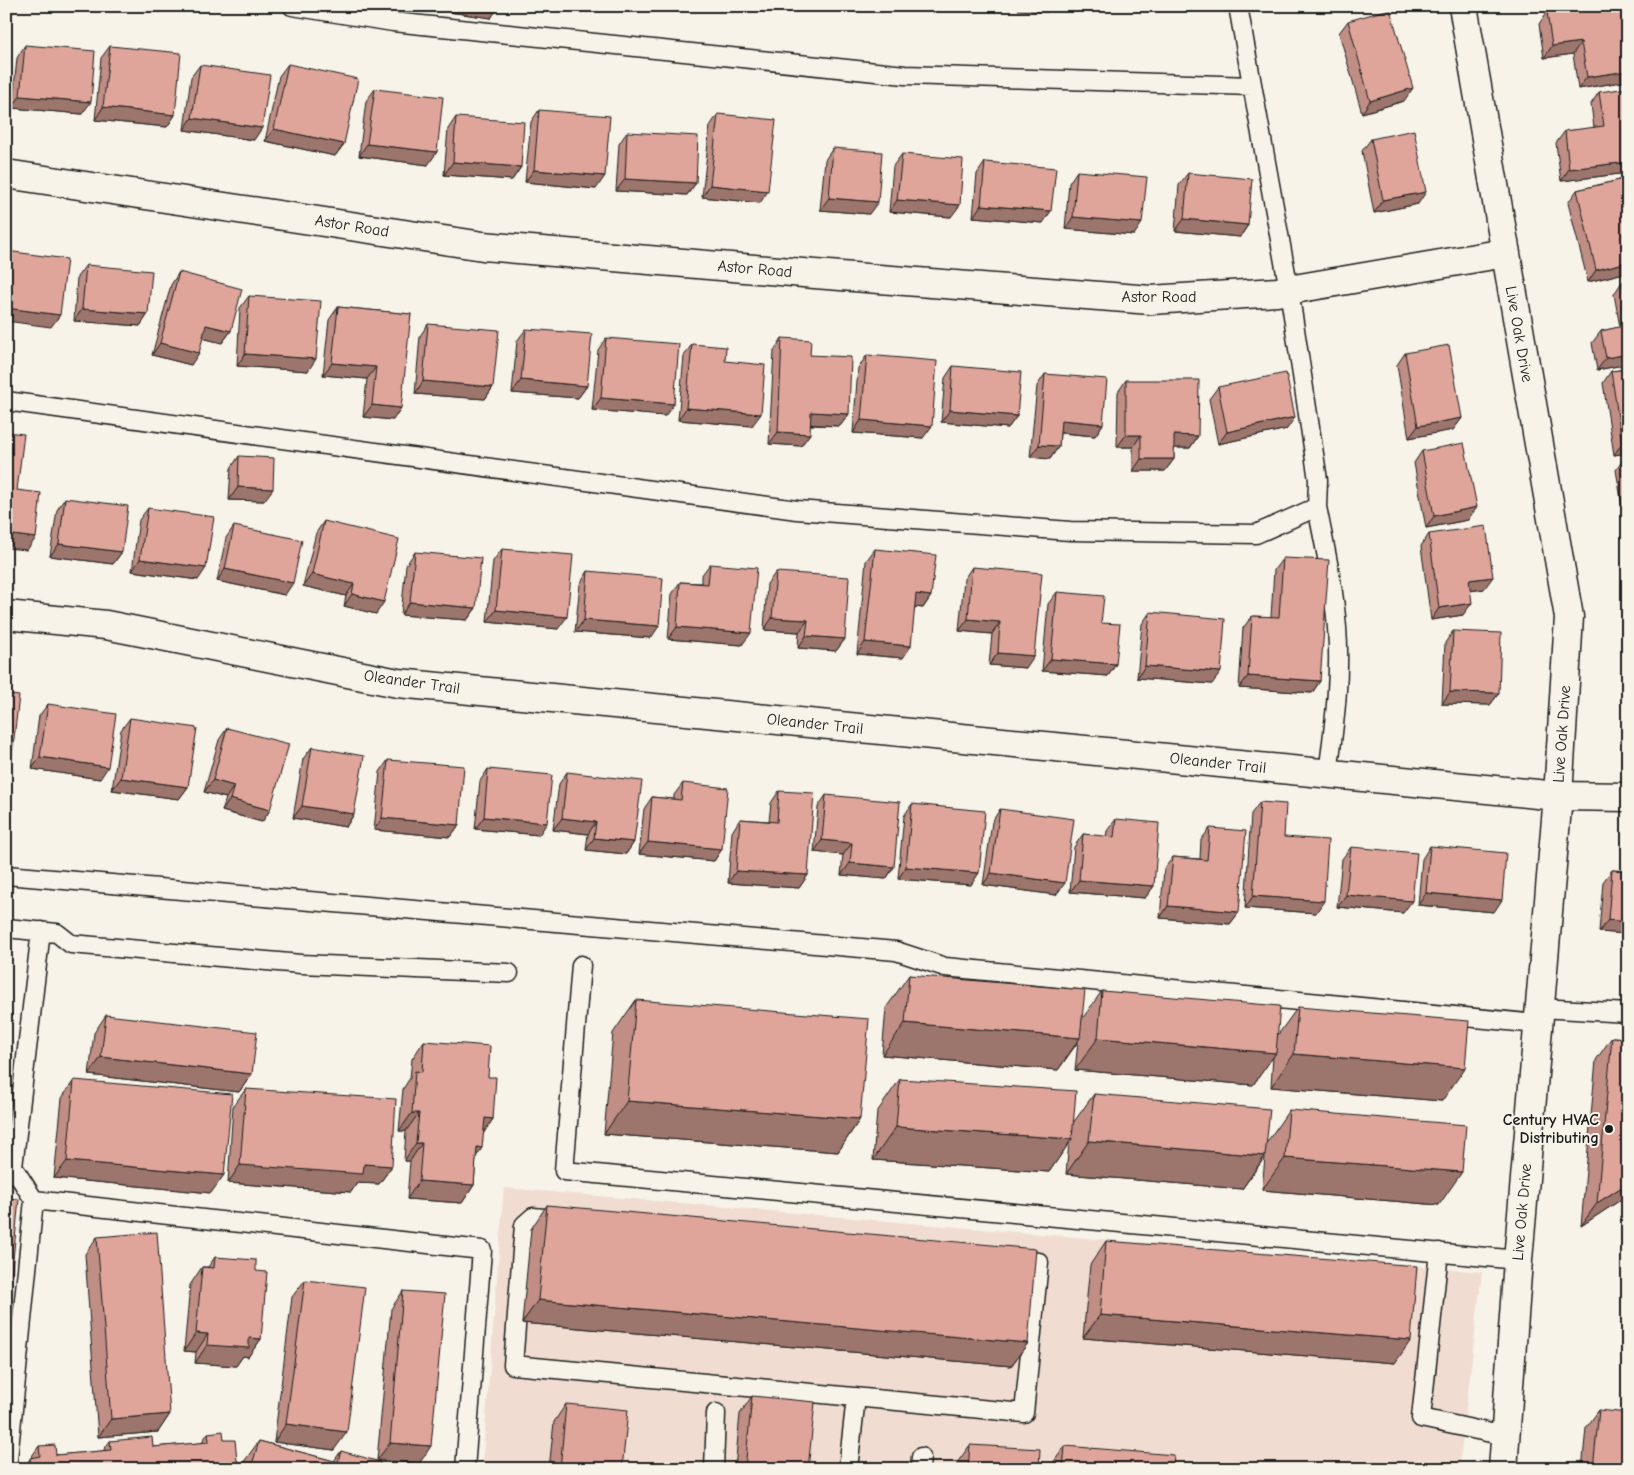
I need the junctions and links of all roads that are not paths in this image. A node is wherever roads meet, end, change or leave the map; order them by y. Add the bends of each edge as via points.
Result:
1 (292, 6) edge
2 (1238, 6) edge
3 (1464, 6) edge
4 (1252, 86) junction
5 (6, 174) edge
6 (1505, 253) junction
7 (1289, 290) junction
8 (6, 401) edge
9 (1317, 507) junction
10 (6, 615) edge
11 (1328, 774) junction
12 (1558, 796) junction
13 (1628, 796) edge
14 (6, 875) edge
15 (6, 928) edge
16 (41, 931) junction
17 (582, 965) dead end
18 (509, 973) dead end
19 (1628, 1013) edge
20 (1539, 1016) junction
21 (10, 1167) edge
22 (34, 1200) junction
23 (1439, 1252) junction
24 (1518, 1260) junction
25 (856, 1397) junction
26 (716, 1413) dead end
27 (1505, 1436) junction
28 (7, 1469) edge
29 (465, 1469) edge
30 (714, 1469) edge
31 (848, 1469) edge
32 (1503, 1469) edge

1 - 4 lane via 393,22 904,74
2 - 4 lane
3 - 6 street, Live Oak Drive
4 - 7 lane
5 - 7 street, Astor Road via 484,246 1151,300
6 - 7 street, Astor Road
6 - 12 street, Live Oak Drive via 1569,617
7 - 9 lane via 1318,480
8 - 9 lane via 797,510 1070,531 1256,534
9 - 11 lane via 1337,629 1336,703
10 - 11 street, Oleander Trail via 106,625 398,683
11 - 12 street, Oleander Trail
12 - 13 street, Oleander Trail
12 - 20 street, Live Oak Drive
14 - 20 lane via 896,951 945,967
15 - 16 lane
16 - 18 lane via 57,932 71,944 80,945 302,964
16 - 21 lane
17 - 23 lane via 564,1171
19 - 20 lane
20 - 24 street, Live Oak Drive
21 - 22 lane
22 - 28 lane
22 - 29 lane via 482,1250
23 - 24 lane
23 - 27 lane via 1421,1418
24 - 27 street, Live Oak Drive
25 - 25 lane via 513,1365 524,1225 533,1217 1039,1262 1024,1413
25 - 31 lane
26 - 30 lane
27 - 32 street, Live Oak Drive

